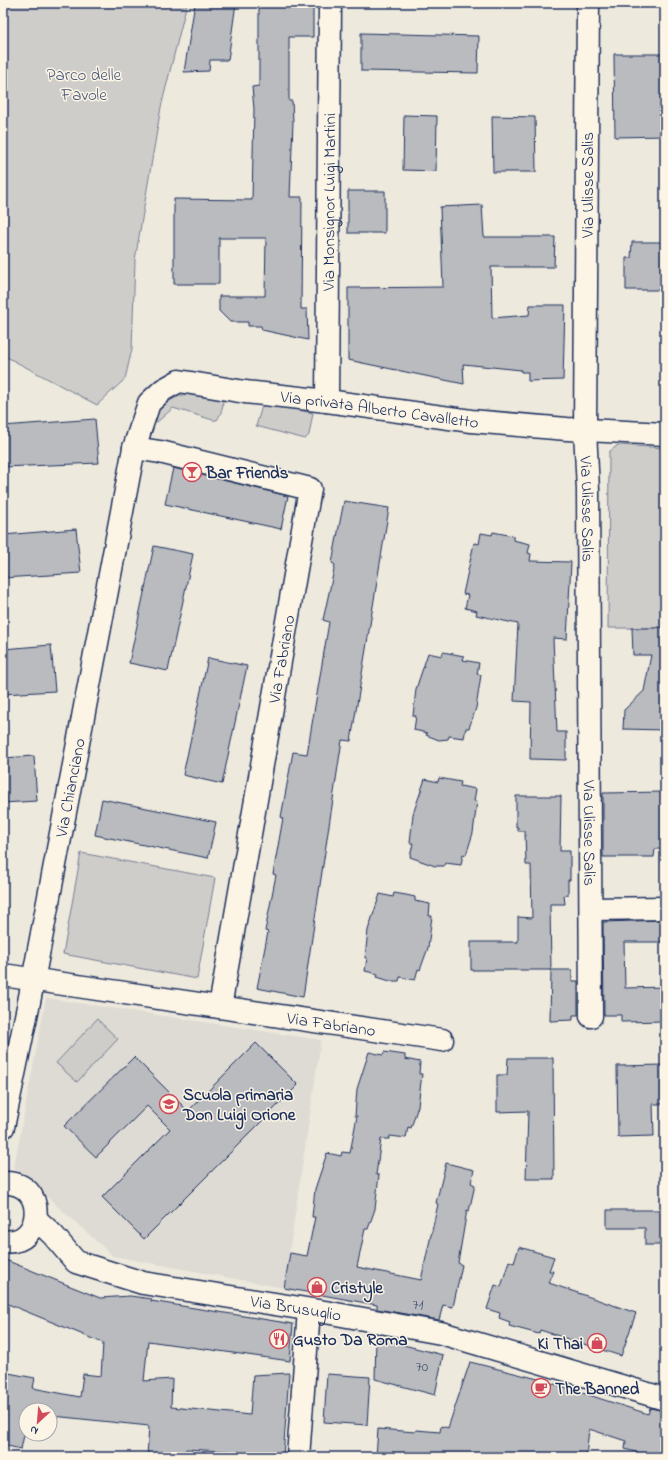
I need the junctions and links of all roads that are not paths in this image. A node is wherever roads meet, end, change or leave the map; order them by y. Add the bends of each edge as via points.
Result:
1 (330, 3) edge
2 (588, 3) edge
3 (327, 401) junction
4 (585, 430) junction
5 (665, 434) edge
6 (134, 448) junction
7 (665, 908) edge
8 (591, 909) junction
9 (3, 975) edge
10 (33, 980) junction
11 (220, 1007) junction
12 (591, 1016) dead end
13 (442, 1040) dead end
14 (3, 1127) edge
15 (3, 1183) edge
16 (36, 1219) junction
17 (3, 1241) edge
18 (308, 1310) junction
19 (665, 1399) edge
20 (298, 1457) edge

1 - 3 street, Via Monsignor Luigi Martini
2 - 4 street, Via Ulisse Salis
3 - 4 street, Via privata Alberto Cavalletto via 471,421
3 - 6 street, Via privata Alberto Cavalletto via 244,392 179,381 163,390 149,403
4 - 5 street, Via privata Alberto Cavalletto
4 - 8 street, Via Ulisse Salis via 588,490
6 - 10 street, Via Chianciano
6 - 11 street, Via Fabriano via 160,452 310,489
7 - 8 street
8 - 12 street, Via Ulisse Salis
9 - 10 street, Via Fabriano
10 - 11 street, Via Fabriano
10 - 14 street, Via Chianciano
11 - 13 street, Via Fabriano
15 - 16 street via 20,1186 31,1195 36,1208
16 - 17 street via 31,1229 20,1238
16 - 18 street, Via Brusuglio via 76,1262 143,1283
18 - 19 street, Via Brusuglio via 441,1333
18 - 20 street

